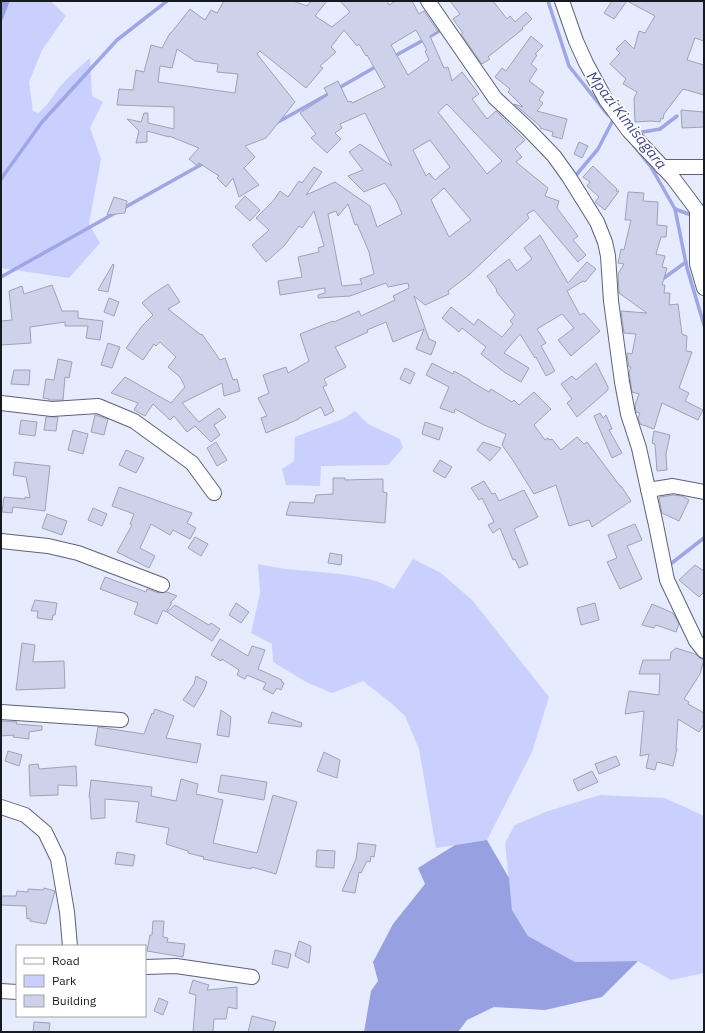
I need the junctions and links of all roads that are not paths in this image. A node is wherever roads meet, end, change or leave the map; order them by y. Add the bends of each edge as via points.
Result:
1 (428, 1) edge
2 (562, 1) edge
3 (662, 167) junction
4 (704, 167) edge
5 (704, 288) edge
6 (1, 404) edge
7 (648, 490) junction
8 (704, 492) edge
9 (214, 493) dead end
10 (1, 541) edge
11 (162, 585) dead end
12 (704, 651) edge
13 (1, 712) edge
14 (121, 720) dead end
15 (1, 807) edge
16 (70, 945) edge
17 (146, 967) edge
18 (252, 977) dead end

1 - 7 street via 495,98 554,156 597,222 608,256 611,302 628,414
2 - 3 street via 576,41 606,100 629,132
3 - 4 street
3 - 5 street via 697,210 697,264
6 - 9 street via 52,409 98,406 134,421 192,463
7 - 8 street via 673,486
7 - 12 street via 667,580 696,641
10 - 11 street via 48,546 78,554
13 - 14 street
15 - 16 street via 25,815 46,832 58,859
17 - 18 street via 176,966

